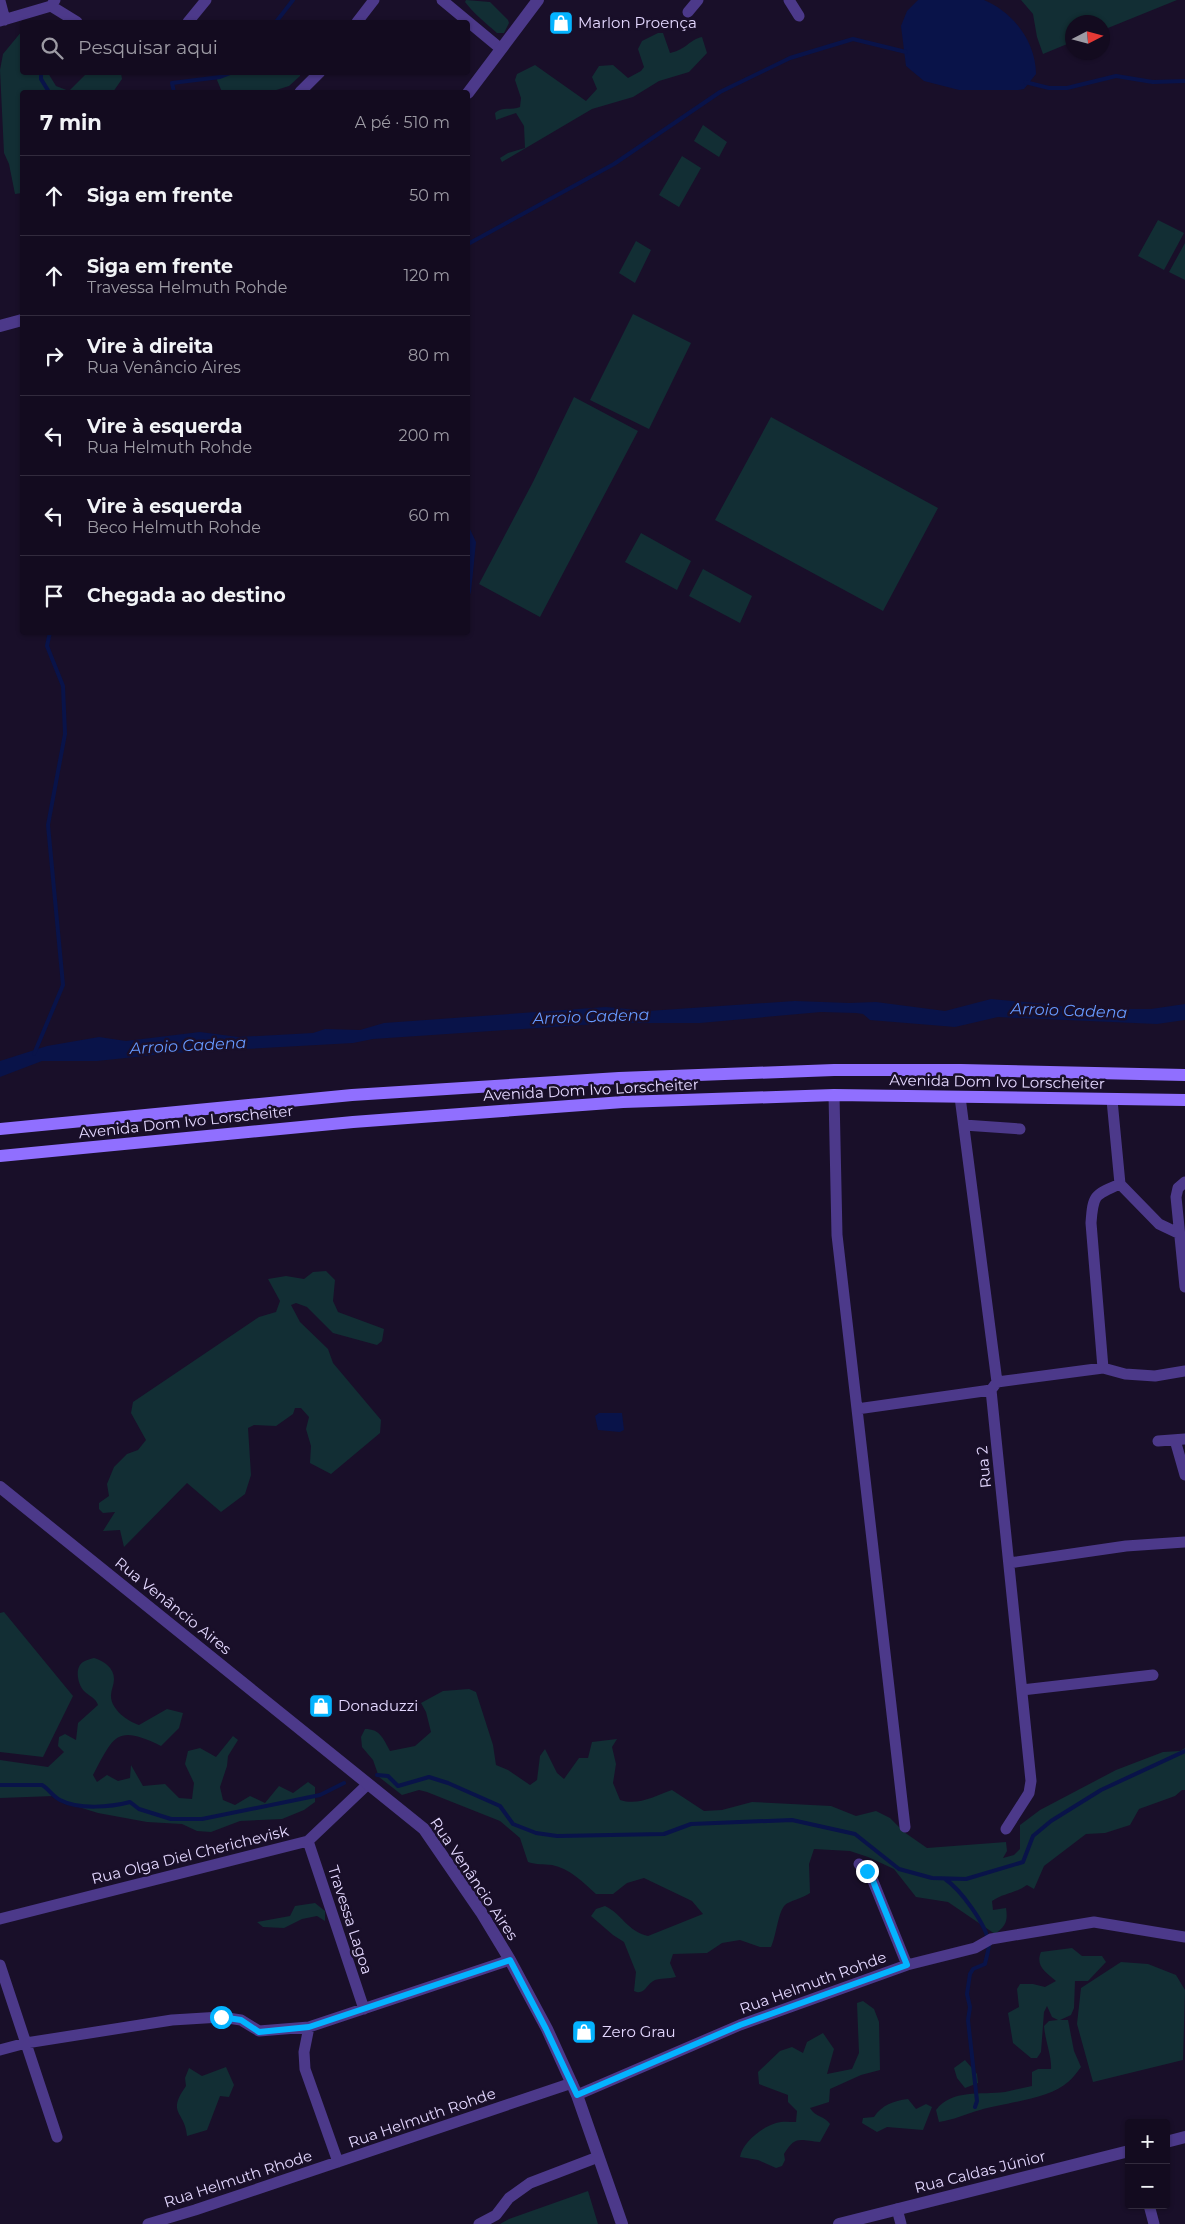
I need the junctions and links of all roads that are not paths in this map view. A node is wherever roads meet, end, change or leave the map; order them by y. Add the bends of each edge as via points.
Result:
1 (206, 0) edge
2 (374, 0) edge
3 (442, 0) edge
4 (538, 0) edge
5 (698, 0) edge
6 (788, 0) edge
7 (0, 1) edge
8 (53, 3) edge
9 (688, 12) dead end
10 (799, 16) dead end
11 (3, 20) edge
12 (74, 20) edge
13 (190, 20) edge
14 (359, 20) edge
15 (466, 20) edge
16 (470, 23) edge
17 (501, 49) junction
18 (317, 75) edge
19 (302, 90) edge
20 (470, 90) edge
21 (20, 321) edge
22 (0, 326) edge
23 (1185, 1075) edge
24 (834, 1095) junction
25 (960, 1097) junction
26 (1112, 1100) junction
27 (1185, 1100) edge
28 (964, 1125) junction
29 (0, 1129) edge
30 (1020, 1129) dead end
31 (0, 1156) edge
32 (1185, 1182) edge
33 (1120, 1184) junction
34 (1180, 1234) junction
35 (1185, 1287) edge
36 (1103, 1368) junction
37 (1185, 1371) edge
38 (994, 1386) junction
39 (857, 1409) junction
40 (1180, 1439) edge
41 (1158, 1441) dead end
42 (1185, 1475) edge
43 (0, 1487) edge
44 (1185, 1542) edge
45 (1009, 1563) junction
46 (1153, 1675) dead end
47 (1022, 1690) junction
48 (368, 1784) junction
49 (905, 1827) dead end
50 (1006, 1829) dead end
51 (308, 1841) junction
52 (859, 1864) dead end
53 (0, 1919) edge
54 (1185, 1937) edge
55 (510, 1960) junction
56 (0, 1965) edge
57 (907, 1965) junction
58 (364, 2009) junction
59 (309, 2027) junction
60 (26, 2044) junction
61 (0, 2050) edge
62 (572, 2083) junction
63 (577, 2095) junction
64 (57, 2137) dead end
65 (1185, 2137) edge
66 (1170, 2141) edge
67 (1125, 2152) edge
68 (598, 2157) junction
69 (338, 2162) junction
70 (897, 2209) junction
71 (1150, 2209) edge
72 (148, 2224) edge
73 (479, 2224) edge
74 (622, 2224) edge
75 (839, 2224) edge
76 (901, 2224) edge
77 (1154, 2224) edge

1 - 13 street
2 - 14 street
3 - 15 street
4 - 17 street
5 - 9 street
6 - 10 street
7 - 11 street
8 - 11 street
8 - 12 street
16 - 17 street
17 - 20 street
18 - 19 street
21 - 22 street
23 - 29 main road, Avenida Dom Ivo Lorscheiter via 834,1070 619,1078 352,1095
24 - 25 main road, Avenida Dom Ivo Lorscheiter
24 - 31 main road, Avenida Dom Ivo Lorscheiter via 624,1102 508,1110
24 - 39 street via 837,1234
25 - 26 main road, Avenida Dom Ivo Lorscheiter
25 - 28 street, Rua 2
26 - 27 main road, Avenida Dom Ivo Lorscheiter
26 - 33 street
28 - 30 street
28 - 38 street, Rua 2
32 - 34 street via 1178,1188 1176,1197
33 - 34 street via 1159,1224
33 - 36 street via 1099,1193 1093,1204 1091,1224
34 - 35 street
36 - 37 street via 1125,1374 1155,1376
36 - 38 street
38 - 39 street
38 - 45 street, Rua 2
39 - 49 street
40 - 41 street
40 - 42 street
43 - 48 street, Rua Venâncio Aires
44 - 45 street via 1126,1546
45 - 47 street, Rua 2
46 - 47 street
47 - 50 street, Rua 2 via 1031,1781 1029,1793
48 - 51 street, Rua Olga Diel Cherichevisk
48 - 55 street, Rua Venâncio Aires via 424,1829
51 - 53 street, Rua Olga Diel Cherichevisk
51 - 58 street, Travessa Lagoa
52 - 57 street via 873,1881
54 - 57 street, Rua Helmuth Rohde via 1094,1922 991,1938 975,1948
55 - 58 street
55 - 62 street, Rua Venâncio Aires
56 - 60 street
57 - 63 street, Rua Helmuth Rohde via 740,2025
58 - 59 street
59 - 60 street via 259,2032 241,2020 221,2017 172,2020
59 - 69 street via 304,2052 305,2069
60 - 61 street
60 - 64 street
62 - 63 street, Rua Venâncio Aires
62 - 69 street, Rua Helmuth Rohde
63 - 68 street, Rua Venâncio Aires
65 - 66 street
67 - 70 street, Rua Caldas Júnior
68 - 73 street via 530,2183 509,2198 496,2215
68 - 74 street, Rua Venâncio Aires
69 - 72 street, Rua Helmuth Rhode
70 - 75 street, Rua Caldas Júnior
70 - 76 street
71 - 77 street

